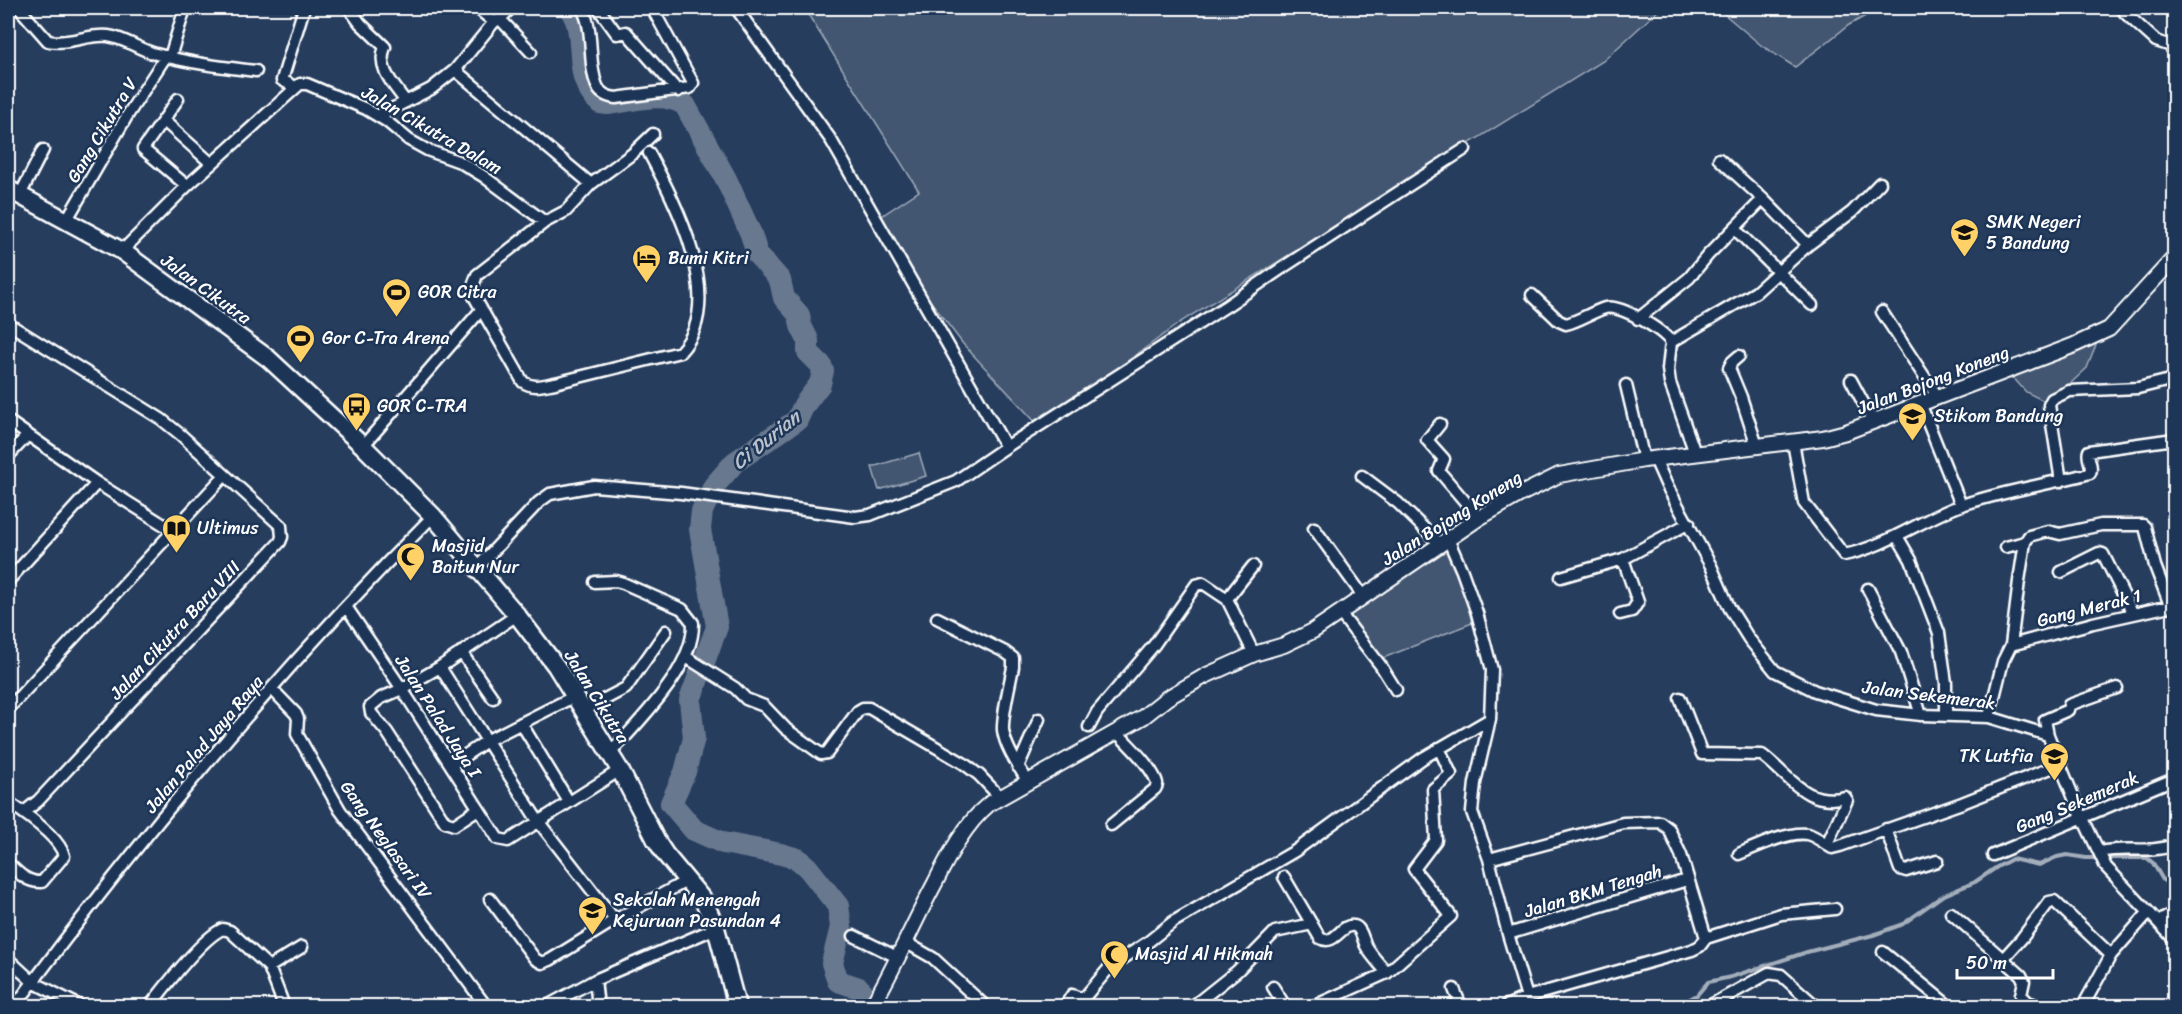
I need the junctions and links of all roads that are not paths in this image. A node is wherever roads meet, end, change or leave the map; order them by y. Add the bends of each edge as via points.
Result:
1 (19, 8) edge
2 (185, 8) edge
3 (304, 8) edge
4 (350, 8) edge
5 (477, 8) edge
6 (511, 8) edge
7 (582, 8) edge
8 (601, 8) edge
9 (652, 8) edge
10 (736, 8) edge
11 (2122, 8) edge
12 (497, 21) junction
13 (2175, 50) edge
14 (531, 52) dead end
15 (168, 57) junction
16 (455, 70) junction
17 (256, 71) dead end
18 (296, 87) junction
19 (678, 91) junction
20 (178, 99) dead end
21 (406, 102) junction
22 (378, 116) junction
23 (163, 120) junction
24 (653, 134) dead end
25 (1465, 149) dead end
26 (43, 150) dead end
27 (649, 153) dead end
28 (1719, 159) dead end
29 (212, 164) junction
30 (1880, 183) dead end
31 (591, 184) junction
32 (187, 186) junction
33 (14, 192) edge
34 (1763, 199) junction
35 (66, 221) junction
36 (545, 222) junction
37 (1740, 234) dead end
38 (1808, 245) junction
39 (122, 251) junction
40 (2175, 258) edge
41 (1779, 272) junction
42 (1532, 295) dead end
43 (1812, 304) dead end
44 (481, 310) junction
45 (1882, 312) dead end
46 (1638, 319) junction
47 (10, 325) edge
48 (1671, 342) junction
49 (1739, 356) dead end
50 (2175, 379) edge
51 (1851, 380) dead end
52 (1626, 385) dead end
53 (1937, 396) junction
54 (1920, 403) junction
55 (8, 421) edge
56 (1873, 422) junction
57 (1440, 424) dead end
58 (27, 436) junction
59 (2175, 439) edge
60 (1793, 442) junction
61 (363, 446) junction
62 (1756, 446) junction
63 (1006, 447) junction
64 (1695, 453) junction
65 (8, 456) edge
66 (1649, 459) junction
67 (225, 475) junction
68 (1362, 476) dead end
69 (2061, 482) junction
70 (98, 483) junction
71 (1961, 505) junction
72 (433, 516) junction
73 (1479, 518) junction
74 (1689, 523) junction
75 (1314, 528) dead end
76 (172, 530) junction
77 (1897, 536) junction
78 (1444, 542) junction
79 (2025, 542) junction
80 (2006, 547) dead end
81 (1623, 559) junction
82 (1253, 566) dead end
83 (477, 567) junction
84 (2061, 572) dead end
85 (1561, 578) dead end
86 (8, 581) edge
87 (595, 582) dead end
88 (1869, 589) dead end
89 (1363, 596) junction
90 (1227, 599) junction
91 (2172, 605) edge
92 (347, 608) junction
93 (1340, 613) junction
94 (1620, 614) dead end
95 (2133, 614) junction
96 (517, 615) junction
97 (937, 618) dead end
98 (666, 631) dead end
99 (2012, 645) junction
100 (461, 652) junction
101 (1254, 654) junction
102 (689, 659) junction
103 (440, 667) junction
104 (2117, 688) dead end
105 (272, 689) junction
106 (402, 689) junction
107 (1396, 690) dead end
108 (493, 698) dead end
109 (1680, 698) dead end
110 (580, 703) junction
111 (8, 709) edge
112 (1922, 715) junction
113 (1946, 716) junction
114 (1989, 717) junction
115 (1039, 719) dead end
116 (1490, 719) junction
117 (521, 723) junction
118 (1089, 727) dead end
119 (1117, 732) junction
120 (2048, 735) junction
121 (488, 740) junction
122 (1439, 748) junction
123 (610, 754) junction
124 (2061, 764) junction
125 (451, 765) junction
126 (1018, 767) junction
127 (620, 770) junction
128 (2175, 779) edge
129 (1028, 782) junction
130 (1000, 797) junction
131 (8, 802) edge
132 (569, 802) junction
133 (478, 809) junction
134 (24, 812) junction
135 (2083, 817) junction
136 (538, 821) junction
137 (1111, 825) dead end
138 (1886, 829) junction
139 (1827, 844) junction
140 (2169, 847) edge
141 (2100, 854) junction
142 (1739, 855) dead end
143 (1993, 855) dead end
144 (1489, 859) junction
145 (1937, 861) dead end
146 (8, 862) edge
147 (1284, 877) dead end
148 (688, 880) junction
149 (1687, 880) junction
150 (490, 899) dead end
151 (1836, 909) dead end
152 (1951, 913) dead end
153 (2148, 913) junction
154 (2175, 914) edge
155 (615, 920) junction
156 (2158, 922) junction
157 (1312, 924) junction
158 (716, 928) junction
159 (1508, 934) junction
160 (854, 936) dead end
161 (1706, 938) junction
162 (2175, 939) edge
163 (905, 942) junction
164 (302, 946) dead end
165 (1883, 952) dead end
166 (2111, 955) junction
167 (897, 957) junction
168 (8, 959) edge
169 (2003, 959) junction
170 (269, 967) junction
171 (1387, 973) junction
172 (595, 980) junction
173 (33, 982) junction
174 (1272, 987) dead end
175 (1454, 989) dead end
176 (1527, 997) junction
177 (550, 1005) edge
178 (15, 1006) edge
179 (75, 1006) edge
180 (150, 1006) edge
181 (284, 1006) edge
182 (486, 1006) edge
183 (598, 1006) edge
184 (737, 1006) edge
185 (872, 1006) edge
186 (985, 1006) edge
187 (1065, 1006) edge
188 (1193, 1006) edge
189 (1285, 1006) edge
190 (1314, 1006) edge
191 (1461, 1006) edge
192 (1506, 1006) edge
193 (1709, 1006) edge
194 (1816, 1006) edge
195 (1949, 1006) edge
196 (2039, 1006) edge
197 (2084, 1006) edge

1 - 15 street via 48,41 106,36
2 - 15 street, Gang Cikutra V
3 - 18 street via 282,80
4 - 21 street via 385,46 381,56 385,71
5 - 12 street
6 - 12 street
7 - 19 street via 592,45 597,88 607,97
8 - 19 street via 617,34 626,32
9 - 19 street via 693,83
10 - 63 street via 831,140
11 - 13 street via 2156,41
12 - 14 street
12 - 16 street
15 - 17 street
15 - 35 street, Gang Cikutra V via 127,116
16 - 21 street
16 - 31 street
18 - 22 street, Jalan Cikutra Dalam via 307,84
18 - 29 street
20 - 23 street
21 - 22 street
22 - 36 street, Jalan Cikutra Dalam via 409,140 483,176
23 - 29 street
23 - 32 street via 143,149
24 - 31 street
25 - 63 street
26 - 33 street
27 - 44 street via 674,200 697,274 694,332 680,352 529,386
28 - 34 street
29 - 32 street
30 - 38 street via 1852,212
31 - 36 street via 566,212
32 - 39 street
33 - 35 main road, Jalan Cikutra
34 - 38 street
34 - 46 street via 1689,278
35 - 39 main road, Jalan Cikutra
36 - 44 street via 477,275 471,291
37 - 41 street
38 - 41 street
39 - 61 main road, Jalan Cikutra via 269,359
40 - 53 street, Jalan Bojong Koneng via 2109,329
41 - 43 street
41 - 48 street via 1756,292
42 - 46 street via 1566,324 1610,307
44 - 61 street
45 - 53 street
46 - 48 street via 1662,332
47 - 67 street, Jalan Cikutra Baru VIII via 161,419
48 - 64 street via 1670,383
49 - 62 street via 1730,368
50 - 69 street via 2138,388 2069,391 2052,399 2049,405
51 - 56 street
52 - 66 street, Jalan Sekemerak
53 - 54 street, Jalan Bojong Koneng
54 - 56 street, Jalan Bojong Koneng
54 - 71 street
55 - 58 street
56 - 60 street, Jalan Bojong Koneng via 1823,438
57 - 73 street via 1427,441 1444,459 1439,471
58 - 65 street
58 - 70 street
59 - 69 street via 2089,451 2090,473
60 - 62 street, Jalan Bojong Koneng
60 - 77 street via 1804,503 1840,552 1846,555
61 - 72 main road, Jalan Cikutra
62 - 64 street, Jalan Bojong Koneng
63 - 83 street via 956,481 870,515 855,517 681,493 594,486 550,494
64 - 66 street, Jalan Bojong Koneng
66 - 73 street, Jalan Bojong Koneng via 1559,476
66 - 74 street, Jalan Sekemerak
67 - 76 street
67 - 134 street, Jalan Cikutra Baru VIII via 280,526 280,542
68 - 78 street
69 - 71 street
70 - 76 street
70 - 86 street
71 - 77 street
72 - 83 main road, Jalan Cikutra
72 - 92 street, Jalan Palad Jaya Raya
73 - 78 street, Jalan Bojong Koneng
74 - 81 street
74 - 112 street, Jalan Sekemerak via 1729,607 1775,671 1815,691 1876,710
75 - 89 street
76 - 111 street
77 - 113 street via 1911,560 1939,633
78 - 89 street, Jalan Bojong Koneng
78 - 116 street via 1462,571 1484,636 1492,670
79 - 80 street
79 - 91 street via 2037,532 2060,534 2101,525 2143,525
79 - 99 street
81 - 85 street
81 - 94 street via 1638,602 1632,610
82 - 90 street
83 - 96 main road, Jalan Cikutra
84 - 95 street via 2103,554
87 - 102 street via 616,581 682,609 693,623
88 - 112 street via 1901,652
89 - 93 street, Jalan Bojong Koneng
90 - 101 street
90 - 118 street via 1203,582 1196,585
91 - 95 street, Gang Merak 1
92 - 105 street, Jalan Palad Jaya Raya
92 - 106 street, Jalan Palad Jaya I
93 - 101 street, Jalan Bojong Koneng via 1284,645
93 - 107 street
95 - 99 street, Gang Merak 1
96 - 100 street
96 - 110 main road, Jalan Cikutra
97 - 126 street via 1012,658 1003,729
98 - 110 street via 626,688
99 - 114 street via 2003,661
100 - 103 street
100 - 108 street
101 - 119 street, Jalan Bojong Koneng via 1205,676
102 - 123 street
102 - 130 street via 746,699 764,706 786,729 821,754 826,753 858,711 869,708 963,763
103 - 106 street
103 - 121 street
104 - 120 street via 2081,699 2069,705 2068,710 2046,718
105 - 173 street, Jalan Palad Jaya Raya via 146,838
105 - 182 street, Gang Neglasari IV via 296,714 297,734 340,810
106 - 125 street, Jalan Palad Jaya I
106 - 133 street via 374,703 371,713 446,822 454,825
109 - 139 street via 1702,754 1762,755 1788,780 1817,798 1845,797
110 - 117 street
110 - 123 main road, Jalan Cikutra
112 - 113 street, Jalan Sekemerak
113 - 114 street, Jalan Sekemerak
114 - 120 street, Jalan Sekemerak
115 - 126 street
116 - 122 street
116 - 144 street via 1472,812
117 - 121 street
117 - 132 street
119 - 129 street, Jalan Bojong Koneng
119 - 137 street via 1157,785
120 - 124 street
121 - 125 street
121 - 136 street
122 - 171 street via 1451,774 1433,789 1436,840 1414,869 1451,916
122 - 187 street via 1295,851 1173,922 1110,968 1083,999 1072,995
123 - 127 main road, Jalan Cikutra
124 - 135 street
124 - 138 street
125 - 133 street, Jalan Palad Jaya I
126 - 129 street
127 - 132 street
127 - 148 main road, Jalan Cikutra via 656,840
128 - 135 street, Gang Sekemerak
129 - 130 street, Jalan Bojong Koneng
130 - 163 street, Jalan Bojong Koneng via 978,813 948,856
131 - 134 street
132 - 136 street
133 - 136 street, Jalan Palad Jaya I via 502,841
134 - 146 street via 62,848 63,856 42,882 36,883
135 - 141 street
135 - 143 street, Gang Sekemerak
136 - 155 street
138 - 139 street via 1832,848
138 - 145 street via 1900,869 1906,871
139 - 142 street via 1804,833
140 - 141 street via 2109,850
141 - 153 street via 2106,867
144 - 149 street via 1623,823 1660,822 1669,829
144 - 159 street
147 - 157 street
148 - 155 street
148 - 158 main road, Jalan Cikutra via 704,901
149 - 159 street, Jalan BKM Tengah
149 - 161 street
150 - 155 street via 542,963
151 - 161 street via 1781,914
152 - 169 street
153 - 156 street
153 - 166 street
154 - 156 street
156 - 162 street
157 - 171 street via 1324,940 1355,926
157 - 188 street via 1275,932 1237,971
158 - 172 street
158 - 184 main road, Jalan Cikutra
159 - 176 street
160 - 167 street
161 - 176 street via 1692,950
163 - 167 street, Jalan Bojong Koneng
163 - 186 street via 933,958
164 - 170 street
165 - 195 street
166 - 169 street via 2054,901 2049,902
166 - 197 street
167 - 185 street, Jalan Bojong Koneng
168 - 173 street
169 - 196 street via 2024,978 2021,995
170 - 180 street via 223,929 212,936
170 - 181 street
171 - 190 street
172 - 177 street
172 - 183 street
173 - 178 street, Jalan Palad Jaya Raya
173 - 179 street
174 - 189 street
175 - 191 street
176 - 192 street
193 - 194 street via 1769,974 1781,975

